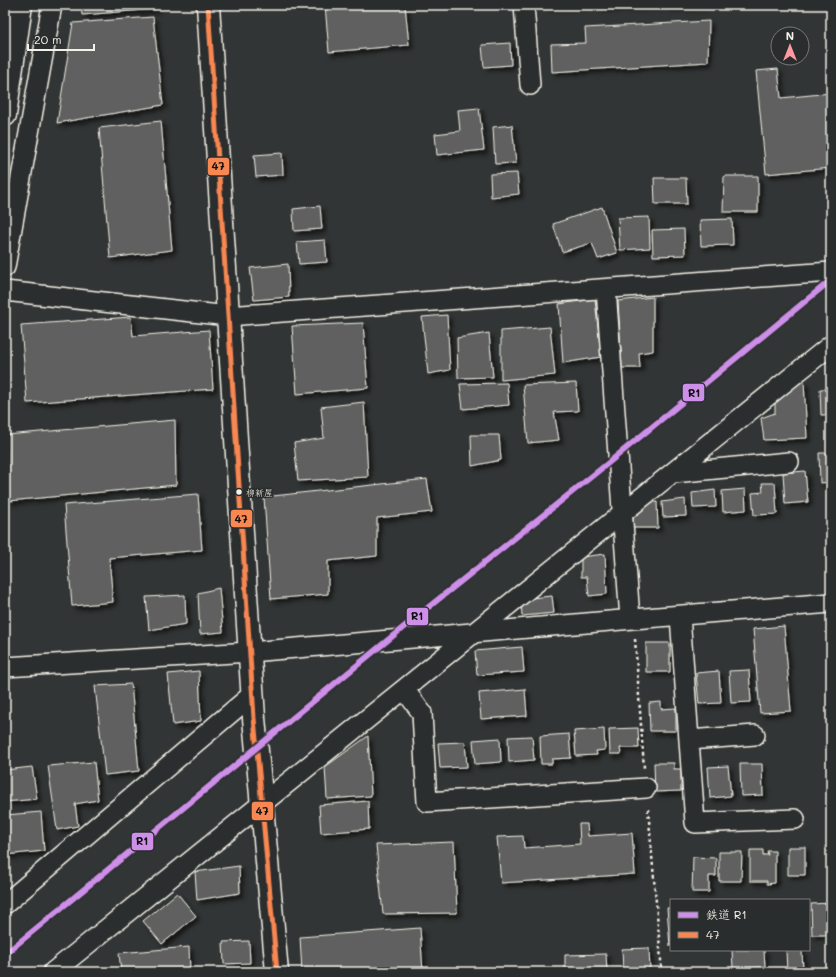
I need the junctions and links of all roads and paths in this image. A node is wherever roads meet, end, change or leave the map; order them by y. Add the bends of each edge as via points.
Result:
1 (21, 5) edge
2 (52, 5) edge
3 (208, 5) edge
4 (524, 5) edge
5 (530, 85) dead end
6 (5, 115) edge
7 (5, 267) edge
8 (831, 272) edge
9 (606, 289) junction
10 (5, 291) edge
11 (228, 316) junction
12 (831, 346) edge
13 (789, 462) dead end
14 (673, 473) junction
15 (622, 514) junction
16 (831, 603) edge
17 (680, 616) junction
18 (630, 619) junction
19 (472, 634) junction
20 (250, 652) junction
21 (5, 668) edge
22 (404, 688) junction
23 (253, 694) junction
24 (755, 734) dead end
25 (689, 740) junction
26 (646, 788) dead end
27 (262, 804) junction
28 (795, 819) dead end
29 (5, 904) edge
30 (53, 972) edge
31 (277, 972) edge

1 - 6 main road
2 - 7 street
3 - 11 main road
4 - 5 street
8 - 9 street
9 - 11 street
9 - 15 street
10 - 11 street
11 - 20 main road
12 - 14 street
13 - 14 street
14 - 15 street
15 - 18 street
15 - 19 street
16 - 17 street
17 - 18 street
17 - 25 street
18 - 19 street
19 - 20 street
19 - 22 street
20 - 21 street
20 - 23 main road
22 - 26 street via 422,713 427,802
22 - 27 street
23 - 27 main road
23 - 29 street
24 - 25 street
25 - 28 street via 695,823
27 - 30 street
27 - 31 main road

